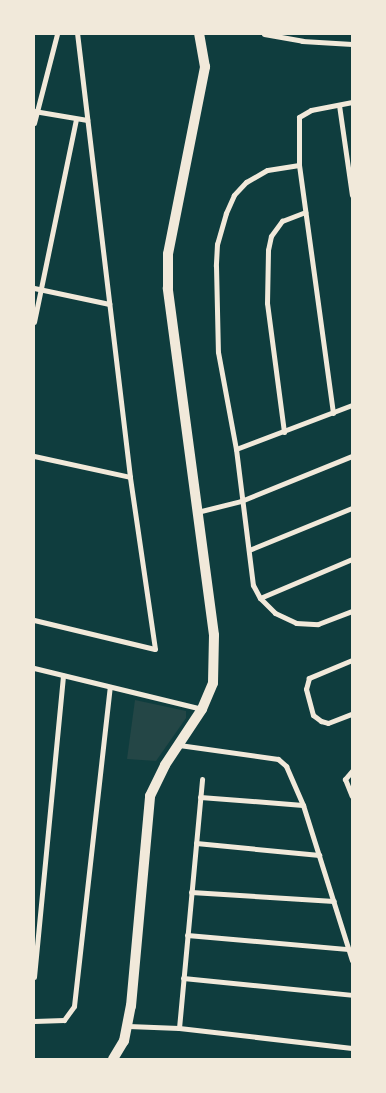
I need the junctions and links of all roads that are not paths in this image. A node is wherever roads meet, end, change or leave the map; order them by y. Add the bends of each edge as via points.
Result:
1 (56, 34) edge
2 (77, 34) edge
3 (199, 34) edge
4 (264, 34) edge
5 (352, 44) edge
6 (352, 102) edge
7 (339, 105) junction
8 (35, 111) edge
9 (76, 120) junction
10 (87, 120) junction
11 (34, 123) edge
12 (299, 165) junction
13 (352, 195) edge
14 (305, 212) junction
15 (34, 288) edge
16 (40, 290) junction
17 (109, 304) junction
18 (34, 322) edge
19 (352, 405) edge
20 (333, 413) junction
21 (284, 432) junction
22 (236, 449) junction
23 (34, 456) edge
24 (352, 456) edge
25 (130, 477) junction
26 (241, 501) junction
27 (352, 508) edge
28 (196, 512) junction
29 (249, 550) junction
30 (352, 559) edge
31 (260, 598) junction
32 (352, 611) edge
33 (34, 620) edge
34 (352, 660) edge
35 (34, 668) edge
36 (63, 676) junction
37 (110, 687) junction
38 (202, 709) junction
39 (352, 714) edge
40 (179, 745) junction
41 (352, 770) edge
42 (202, 779) dead end
43 (352, 796) edge
44 (200, 797) junction
45 (303, 805) junction
46 (196, 843) junction
47 (319, 855) junction
48 (191, 892) junction
49 (334, 901) junction
50 (188, 935) junction
51 (348, 949) junction
52 (352, 960) edge
53 (34, 977) edge
54 (183, 978) junction
55 (352, 995) edge
56 (34, 1021) edge
57 (128, 1026) junction
58 (179, 1028) junction
59 (352, 1048) edge
60 (113, 1059) edge

1 - 8 street
2 - 10 street
3 - 28 main road via 204,67 168,254 168,288
4 - 5 street via 302,41
6 - 7 street
7 - 12 street via 301,113
7 - 13 street
8 - 9 street
8 - 11 street
9 - 10 street
9 - 16 street
10 - 17 street
12 - 14 street
12 - 22 street via 267,170 246,182 234,195 217,244 218,352
14 - 20 street
14 - 21 street via 282,220 271,236 268,250 267,303
15 - 16 street
16 - 17 street
16 - 18 street
17 - 25 street
19 - 20 street
20 - 21 street
21 - 22 street
22 - 26 street
23 - 25 street
24 - 26 street
25 - 33 street via 155,649
26 - 28 street
26 - 29 street
27 - 29 street
28 - 38 main road via 214,635 213,683
29 - 31 street via 253,585
30 - 31 street
31 - 32 street via 284,620 296,623 318,624
34 - 39 street via 309,678 306,689 313,715 321,721 328,722
35 - 36 street
36 - 37 street
36 - 53 street
37 - 38 street
37 - 56 street via 74,1006 64,1020
38 - 40 main road
40 - 45 street via 278,759 286,766
40 - 57 main road via 156,781 147,808
41 - 43 street via 345,779
42 - 44 street
44 - 45 street
44 - 46 street
45 - 47 street
46 - 47 street
46 - 48 street
47 - 49 street
48 - 49 street
48 - 50 street
49 - 51 street
50 - 51 street
50 - 54 street
51 - 52 street
54 - 55 street
54 - 58 street
57 - 58 street
57 - 60 main road
58 - 59 street

